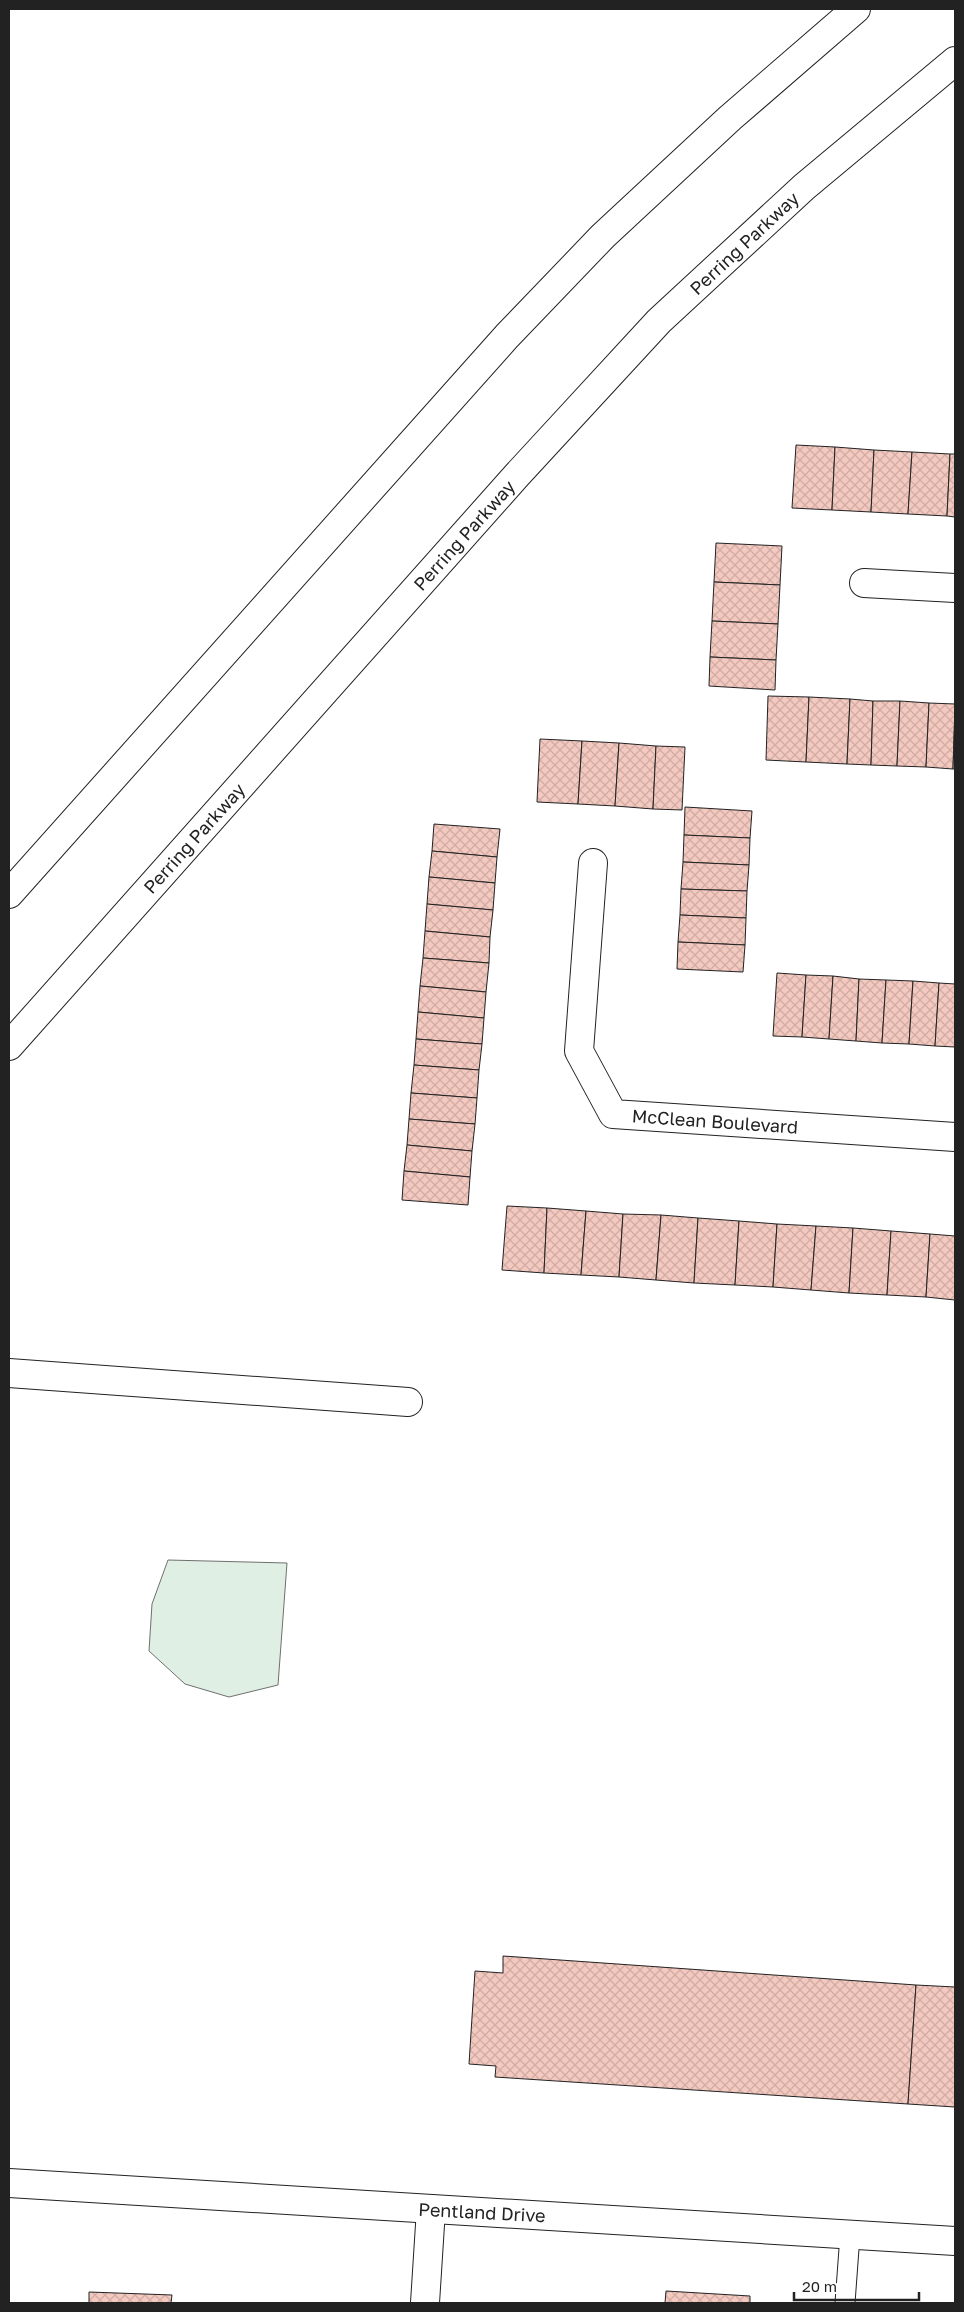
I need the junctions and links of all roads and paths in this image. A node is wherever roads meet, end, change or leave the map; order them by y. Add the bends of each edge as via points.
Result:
1 (856, 9) edge
2 (955, 61) edge
3 (864, 583) dead end
4 (955, 588) edge
5 (593, 863) dead end
6 (9, 894) edge
7 (9, 1046) edge
8 (955, 1137) edge
9 (9, 1373) edge
10 (408, 1402) dead end
11 (9, 2183) edge
12 (431, 2209) junction
13 (850, 2235) junction
14 (955, 2241) edge
15 (426, 2303) edge
16 (845, 2303) edge

1 - 6 main road via 730,118 603,236 507,336
2 - 7 main road, Perring Parkway via 804,187 659,321 517,475
3 - 4 main road
5 - 8 main road, McClean Boulevard via 579,1051 613,1114
9 - 10 main road
11 - 12 main road, Pentland Drive
12 - 13 main road, Pentland Drive
12 - 15 main road
13 - 14 main road, Pentland Drive
13 - 16 lane

